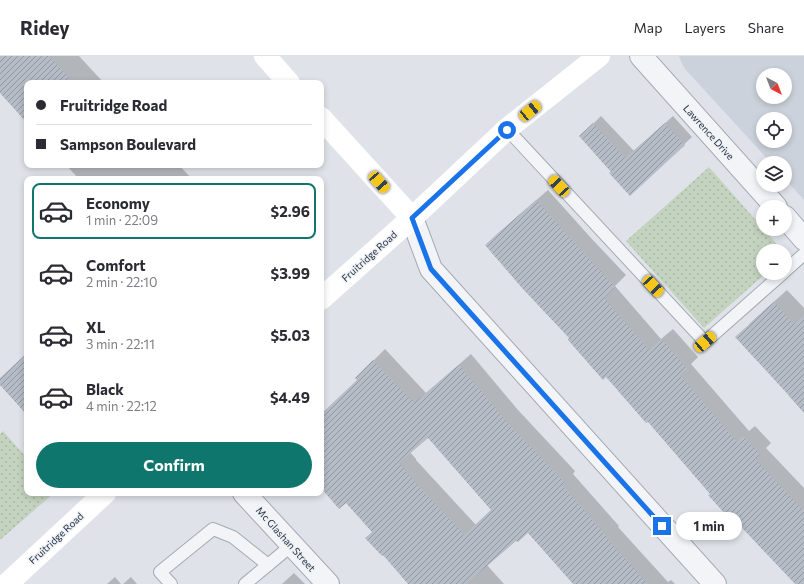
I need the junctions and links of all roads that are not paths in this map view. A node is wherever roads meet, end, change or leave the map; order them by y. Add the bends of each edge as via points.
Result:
1 (265, 56) edge
2 (599, 56) edge
3 (641, 56) edge
4 (286, 80) edge
5 (324, 121) edge
6 (507, 130) junction
7 (770, 200) edge
8 (412, 218) junction
9 (804, 254) edge
10 (792, 265) edge
11 (775, 280) edge
12 (324, 296) edge
13 (102, 496) edge
14 (247, 496) edge
15 (292, 545) junction
16 (268, 565) junction
17 (7, 584) edge
18 (171, 584) edge
19 (245, 584) edge
20 (328, 584) edge
21 (715, 584) edge

1 - 4 main road
2 - 6 main road, Fruitridge Road
3 - 7 street, Lawrence Drive
5 - 8 main road
6 - 8 main road, Fruitridge Road
6 - 11 lane via 705,342
8 - 12 main road, Fruitridge Road
8 - 21 street via 431,269
9 - 10 lane
13 - 17 main road, Fruitridge Road
14 - 15 street, Mc Glashan Street
15 - 16 lane
15 - 20 street, Mc Glashan Street
16 - 18 lane via 233,537 213,529 160,572
16 - 19 lane

